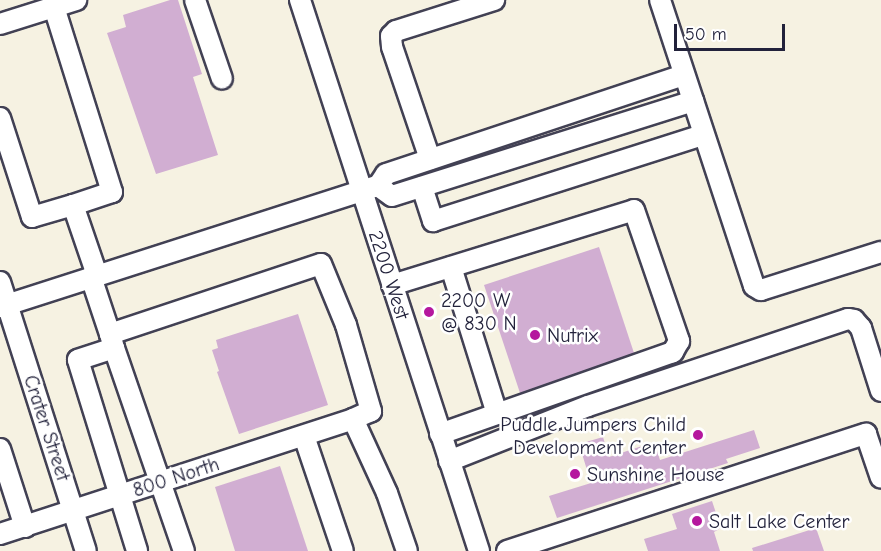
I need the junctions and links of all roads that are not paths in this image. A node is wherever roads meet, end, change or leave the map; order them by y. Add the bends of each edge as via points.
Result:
1 (76, 0) edge
2 (195, 0) edge
3 (494, 0) edge
4 (660, 0) edge
5 (306, 2) edge
6 (54, 7) junction
7 (0, 24) edge
8 (684, 75) junction
9 (222, 79) dead end
10 (693, 101) junction
11 (0, 118) edge
12 (703, 135) junction
13 (430, 159) junction
14 (422, 187) junction
15 (370, 188) junction
16 (73, 205) junction
17 (881, 252) edge
18 (451, 267) junction
19 (94, 276) junction
20 (0, 282) edge
21 (392, 285) junction
22 (4, 305) edge
23 (112, 341) junction
24 (881, 391) edge
25 (497, 414) junction
26 (353, 419) junction
27 (440, 434) junction
28 (304, 436) junction
29 (0, 449) edge
30 (449, 460) junction
31 (881, 478) edge
32 (162, 482) junction
33 (121, 495) junction
34 (74, 511) junction
35 (25, 527) junction
36 (0, 534) edge
37 (86, 551) edge
38 (136, 551) edge
39 (184, 551) edge
40 (343, 551) edge
41 (407, 551) edge
42 (479, 551) edge
43 (507, 551) edge

1 - 6 street
2 - 9 street
3 - 13 street via 396,31 391,36
4 - 8 street
5 - 15 street, 2200 West
6 - 7 street
6 - 16 street via 111,192
8 - 10 street
8 - 13 street
10 - 12 street
10 - 14 street
11 - 16 street via 32,217
12 - 14 street via 433,221
12 - 17 street via 754,286 761,290
13 - 15 street via 386,174
14 - 15 street via 392,196
15 - 19 street
15 - 21 street, 2200 West
16 - 19 street
18 - 21 street
18 - 25 street
18 - 25 street via 634,210 679,341 673,352
19 - 22 street
19 - 23 street
20 - 22 street, Crater Street
21 - 27 street, 2200 West
22 - 34 street, Crater Street
23 - 26 street via 321,264 346,325 371,411
23 - 32 street
23 - 33 street via 78,360
24 - 30 street via 861,328 848,319 588,406
25 - 27 street
26 - 28 street, 800 North
26 - 41 street via 387,493
27 - 30 street, 2200 West
28 - 32 street, 800 North
28 - 40 street
29 - 35 street
30 - 42 street, 2200 West
31 - 43 street via 866,434
32 - 33 street, 800 North
32 - 39 street
33 - 34 street, 800 North
33 - 38 street
34 - 35 street, 800 North
34 - 37 street, Crater Street
35 - 36 street, 800 North

